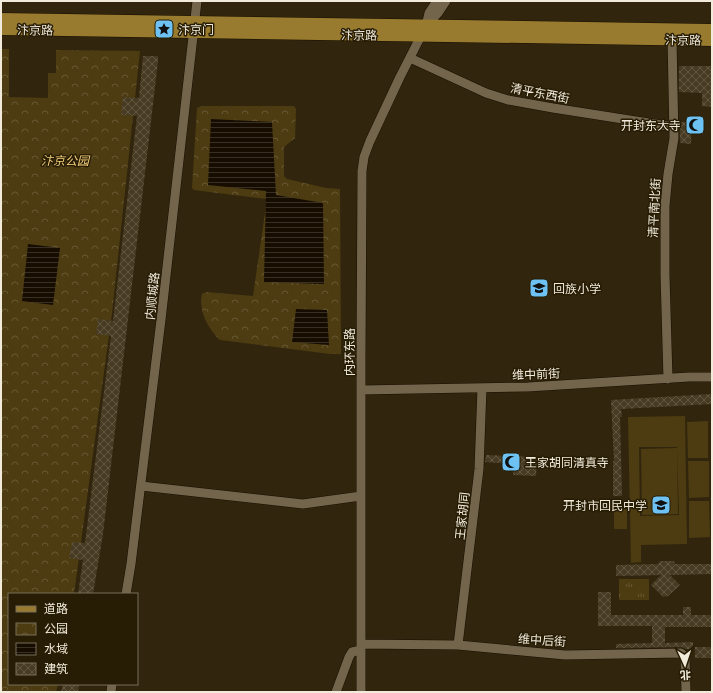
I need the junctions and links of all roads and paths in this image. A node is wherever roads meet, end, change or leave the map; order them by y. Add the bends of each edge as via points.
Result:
1 (197, 1) edge
2 (437, 1) edge
3 (446, 1) edge
4 (3, 24) edge
5 (194, 28) junction
6 (712, 30) edge
7 (424, 31) junction
8 (672, 40) junction
9 (712, 40) edge
10 (410, 58) junction
11 (674, 127) junction
12 (712, 378) edge
13 (668, 379) junction
14 (482, 388) junction
15 (361, 390) junction
16 (140, 486) junction
17 (362, 496) junction
18 (126, 593) edge
19 (458, 645) junction
20 (361, 647) junction
21 (336, 692) edge
22 (361, 692) edge
23 (686, 692) edge

1 - 5 street, 内顺城路
2 - 7 street, 内环东路 via 428,13
3 - 7 street, 内环东路
4 - 5 main road, 汴京路
5 - 7 main road, 汴京路
5 - 16 street, 内顺城路
6 - 7 main road, 汴京路
7 - 8 main road, 汴京路
7 - 10 street, 内环东路
8 - 9 main road, 汴京路
8 - 11 street, 清平南北街
10 - 11 street, 清平东西街 via 486,93 508,100
10 - 15 street, 内环东路 via 364,157
11 - 13 street, 清平南北街 via 665,206
12 - 13 street, 维中前街
13 - 14 street, 维中前街
14 - 15 street, 维中前街
14 - 19 street, 王家胡同 via 479,469
15 - 17 street, 内环东路
16 - 17 street via 303,504
16 - 18 street, 内顺城路
17 - 20 street, 内环东路
19 - 20 street, 维中后街
19 - 23 street, 维中后街 via 565,655 681,653 685,656
20 - 21 street via 349,657
20 - 22 street, 内环东路

